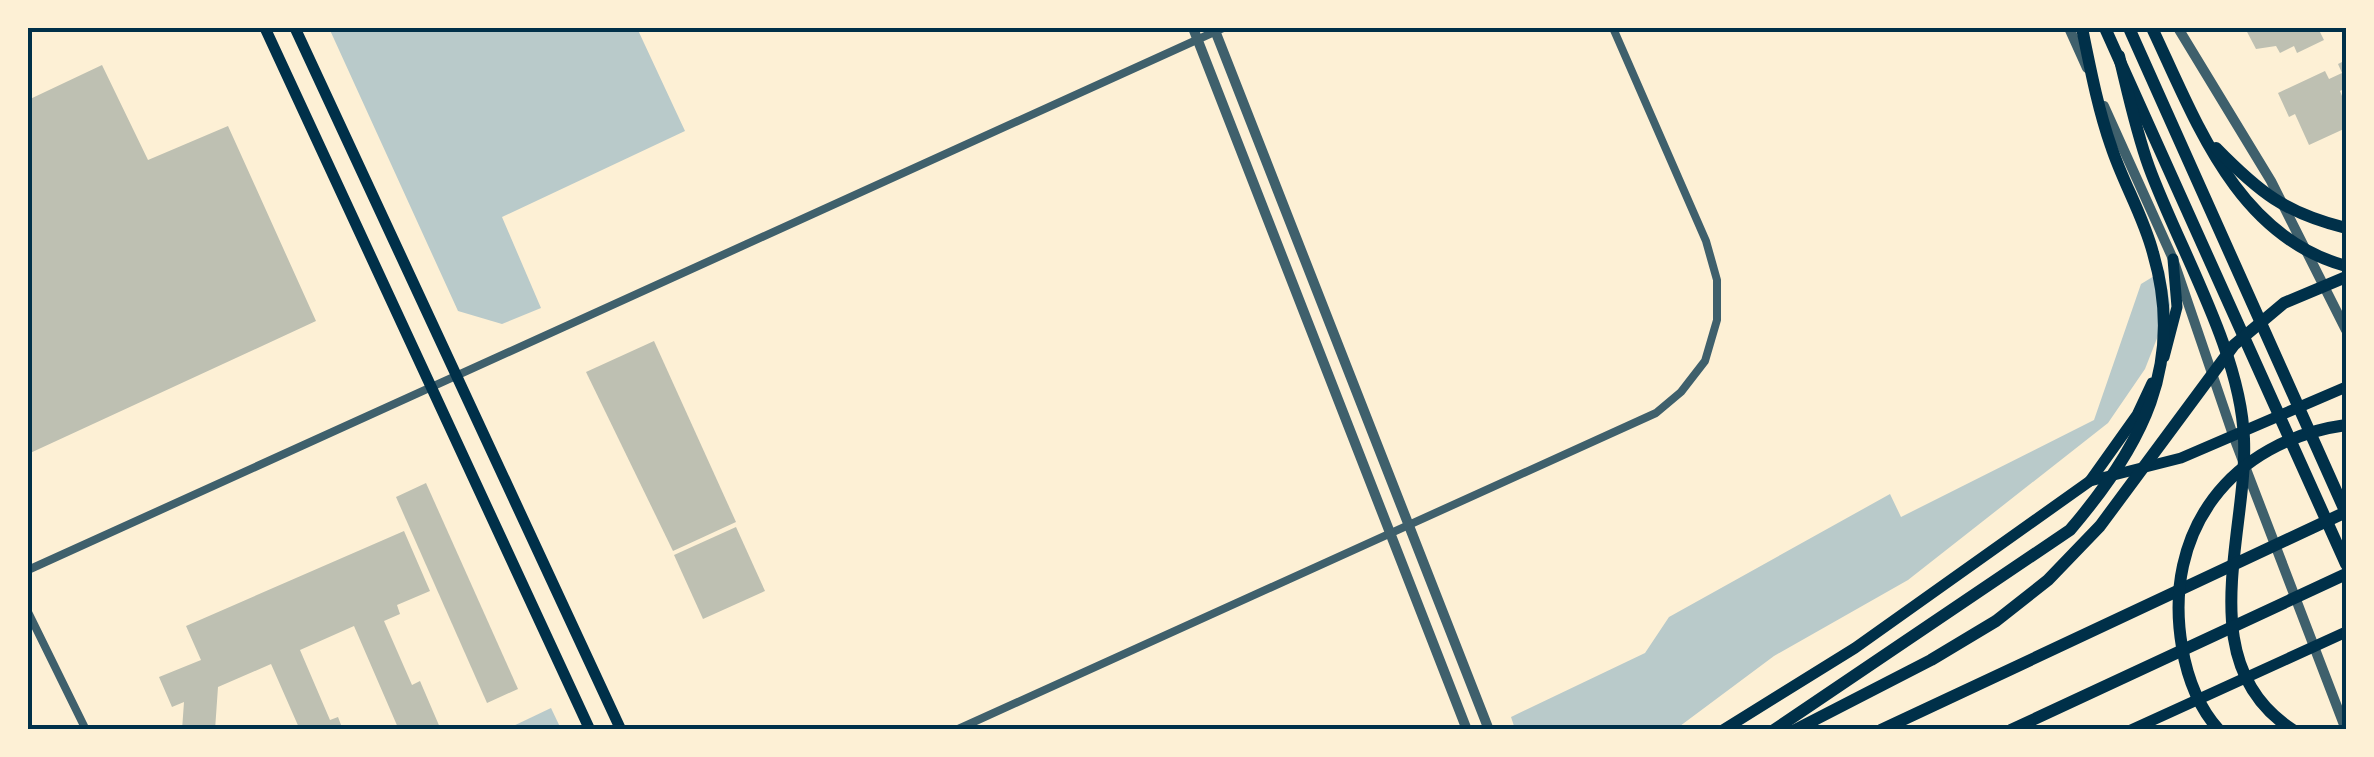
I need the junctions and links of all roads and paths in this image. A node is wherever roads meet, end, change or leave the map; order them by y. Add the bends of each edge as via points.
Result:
1 (266, 28) edge
2 (296, 28) edge
3 (1613, 28) edge
4 (2068, 28) edge
5 (2082, 28) edge
6 (2105, 28) edge
7 (2129, 28) edge
8 (2152, 28) edge
9 (2178, 28) edge
10 (1218, 29) edge
11 (1196, 33) edge
12 (2118, 56) junction
13 (2201, 132) junction
14 (2346, 228) edge
15 (2172, 259) junction
16 (2346, 266) edge
17 (2346, 277) edge
18 (2346, 330) edge
19 (458, 374) junction
20 (430, 386) junction
21 (2346, 387) edge
22 (2346, 425) edge
23 (2233, 435) junction
24 (2090, 481) junction
25 (2346, 513) edge
26 (1409, 521) junction
27 (1389, 530) junction
28 (2346, 564) edge
29 (28, 570) edge
30 (2343, 576) edge
31 (28, 612) edge
32 (2346, 632) edge
33 (2313, 646) junction
34 (86, 730) edge
35 (590, 730) edge
36 (621, 730) edge
37 (956, 730) edge
38 (1467, 730) edge
39 (1489, 730) edge
40 (1724, 730) edge
41 (1774, 730) edge
42 (1794, 730) edge
43 (1881, 730) edge
44 (2011, 730) edge
45 (2131, 730) edge
46 (2218, 730) edge
47 (2293, 730) edge
48 (2346, 730) edge

1 - 20 main road
2 - 19 main road
3 - 26 street via 1717,280 1717,320 1705,361 1656,413
4 - 15 street
5 - 41 main road via 2110,146 2141,215 2162,292 2161,356 2148,420 2070,530
6 - 12 main road
7 - 25 main road
8 - 13 main road
9 - 18 street via 2271,181
10 - 11 street
10 - 26 street
11 - 19 street
11 - 27 street
12 - 28 main road
12 - 47 main road via 2148,165 2238,397 2244,439 2230,560 2235,638 2253,686
13 - 14 main road via 2259,193 2307,218
13 - 16 main road via 2253,211 2314,254
15 - 23 street
15 - 24 main road via 2178,307 2168,349 2137,415
17 - 42 main road via 2284,303 2234,346 2100,526 2048,580 1996,622
19 - 20 street
19 - 36 main road
20 - 29 street
20 - 35 main road
21 - 23 main road
22 - 46 main road via 2310,430 2275,446 2222,485 2184,552 2175,610 2192,688
23 - 24 main road via 2181,458
23 - 33 street
24 - 40 main road via 1855,648
25 - 43 main road
26 - 27 street
26 - 39 street
27 - 37 street
27 - 38 street
30 - 44 main road
31 - 34 street
32 - 33 main road
33 - 45 main road
33 - 48 street

